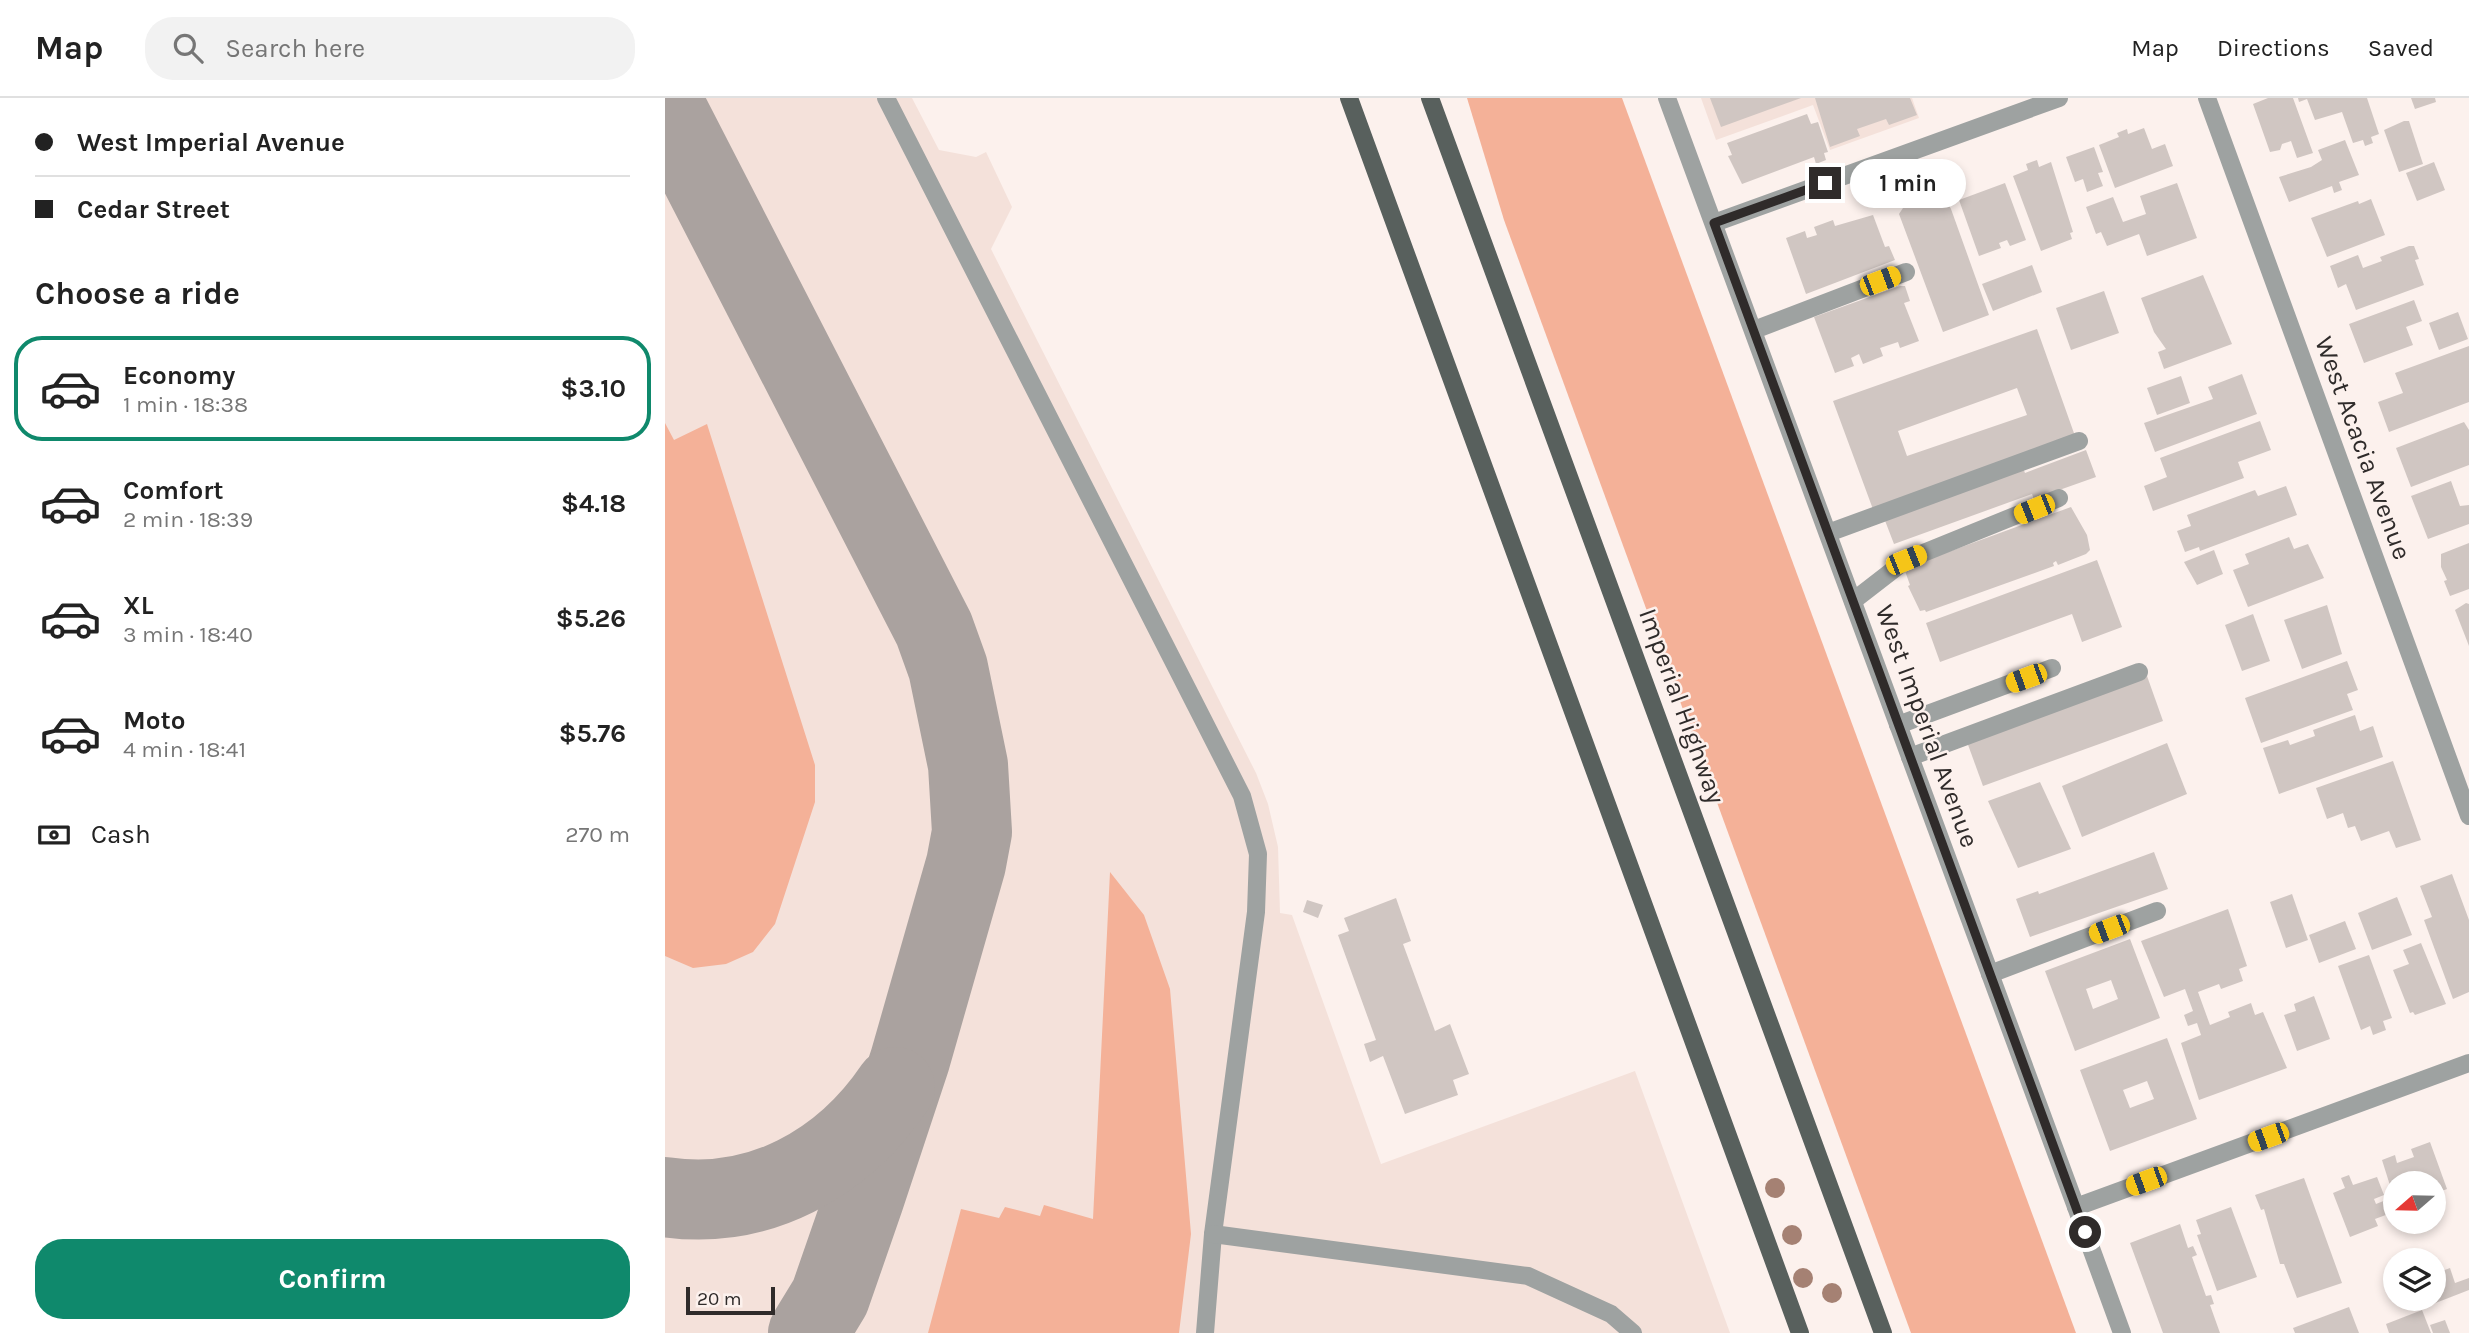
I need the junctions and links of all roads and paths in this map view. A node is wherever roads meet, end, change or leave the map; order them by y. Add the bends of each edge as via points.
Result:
1 (886, 98) edge
2 (1349, 98) edge
3 (1430, 98) edge
4 (1444, 98) edge
5 (1667, 98) edge
6 (2059, 98) edge
7 (2207, 98) edge
8 (1461, 182) junction
9 (1714, 223) junction
10 (1906, 272) dead end
11 (1754, 330) junction
12 (2079, 441) dead end
13 (2059, 499) dead end
14 (1828, 533) junction
15 (1853, 601) junction
16 (2052, 668) dead end
17 (2139, 672) dead end
18 (1898, 725) junction
19 (1910, 757) junction
20 (2469, 816) edge
21 (2157, 911) dead end
22 (1990, 974) junction
23 (2469, 1063) edge
24 (2076, 1207) junction
25 (1213, 1234) junction
26 (1205, 1333) edge
27 (1633, 1333) edge
28 (1800, 1333) edge
29 (1883, 1333) edge
30 (2122, 1333) edge

1 - 25 street via 1242,796 1258,854 1256,912
2 - 28 main road
3 - 8 main road, Imperial Highway
4 - 8 main road
5 - 9 street, West Imperial Avenue
6 - 9 street
7 - 20 street, West Acacia Avenue
8 - 29 main road, Imperial Highway
9 - 11 street, West Imperial Avenue
10 - 11 street
11 - 14 street, West Imperial Avenue
12 - 14 street
13 - 15 street via 1906,560
14 - 15 street, West Imperial Avenue
15 - 18 street, West Imperial Avenue
16 - 18 street
17 - 19 street
18 - 19 street, West Imperial Avenue
19 - 22 street, West Imperial Avenue
21 - 22 street
22 - 24 street, West Imperial Avenue
23 - 24 street
24 - 30 street, West Imperial Avenue
25 - 26 street
25 - 27 street via 1528,1276 1611,1314

